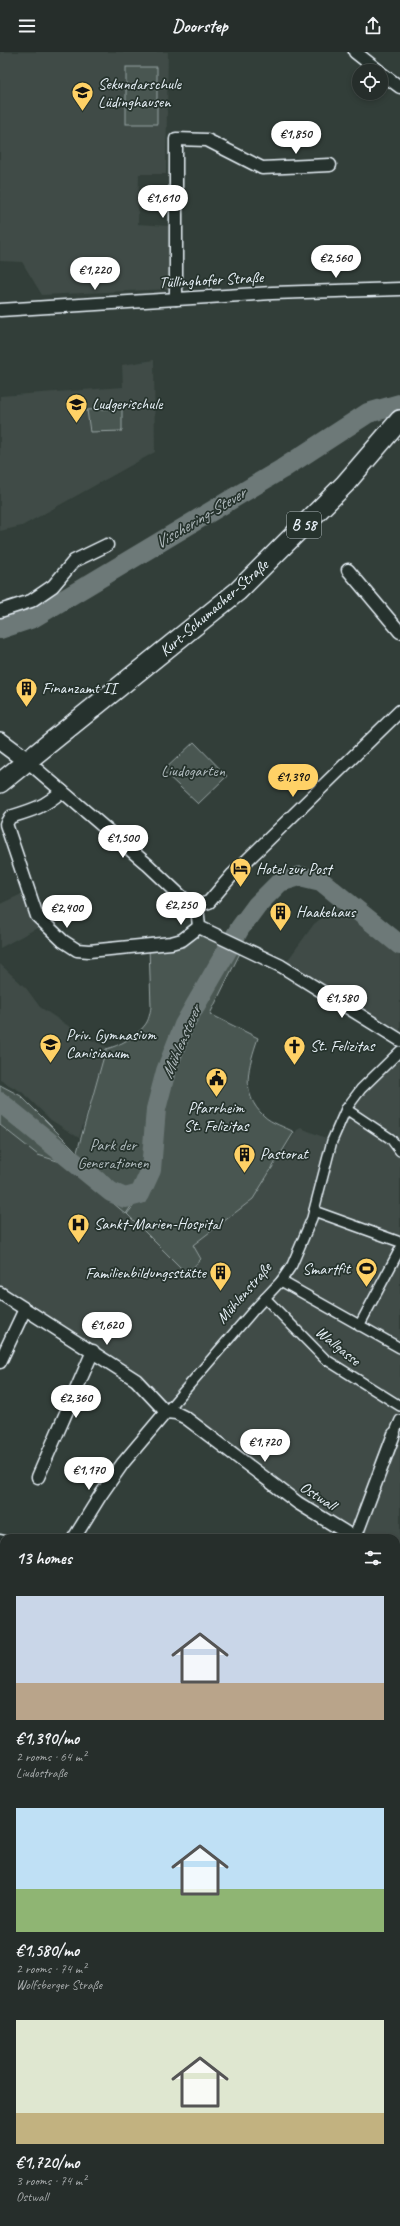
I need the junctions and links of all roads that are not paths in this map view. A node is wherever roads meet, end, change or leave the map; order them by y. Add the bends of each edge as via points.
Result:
1 (355, 52) edge
2 (370, 64) edge
3 (388, 78) edge
4 (400, 87) edge
5 (330, 165) dead end
6 (400, 289) edge
7 (176, 298) junction
8 (0, 310) edge
9 (397, 424) edge
10 (107, 545) dead end
11 (348, 570) dead end
12 (0, 611) edge
13 (400, 632) edge
14 (400, 711) edge
15 (0, 741) edge
16 (26, 761) junction
17 (0, 783) edge
18 (62, 791) junction
19 (197, 906) junction
20 (199, 927) junction
21 (400, 1040) edge
22 (400, 1051) edge
23 (346, 1109) junction
24 (400, 1151) edge
25 (314, 1211) junction
26 (400, 1242) edge
27 (400, 1249) edge
28 (281, 1281) junction
29 (0, 1293) edge
30 (265, 1298) junction
31 (25, 1308) junction
32 (359, 1326) junction
33 (400, 1348) edge
34 (93, 1351) junction
35 (0, 1362) edge
36 (400, 1406) edge
37 (166, 1412) junction
38 (400, 1420) edge
39 (394, 1434) joint
40 (38, 1477) dead end
41 (76, 1534) edge
42 (348, 1534) edge
43 (356, 1534) edge

1 - 2 street
3 - 4 street
5 - 7 street via 262,168 207,140 176,139
6 - 7 street, Tüllinghofer Straße
7 - 8 street, Tüllinghofer Straße
9 - 16 main road, Kurt-Schumacher-Straße / B 58 via 345,484 238,591
10 - 12 street via 74,561 53,586 31,601 4,612
11 - 13 street
14 - 19 street via 233,874 209,902
15 - 16 main road
16 - 17 main road, B 58
16 - 18 street
18 - 19 street via 183,898
18 - 20 street via 40,808 10,817 6,824 34,908 43,924 78,950 89,951 171,943 182,940
19 - 20 street
20 - 21 street via 209,934 239,944 281,966
22 - 23 street, Mühlenstraße via 361,1089
23 - 24 street via 391,1139
23 - 25 street, Mühlenstraße via 332,1141
25 - 26 street
25 - 28 street, Mühlenstraße via 292,1265
27 - 32 street
28 - 30 street, Mühlenstraße
28 - 32 street
29 - 31 street
30 - 36 street, Wallgasse via 325,1359
30 - 37 street, Mühlenstraße
31 - 34 street
31 - 35 street
32 - 33 street
34 - 37 street via 136,1380
34 - 40 street
37 - 41 street, Mühlenstraße via 120,1468
37 - 42 street, Ostwall via 186,1418 298,1503
38 - 39 street
39 - 43 street

